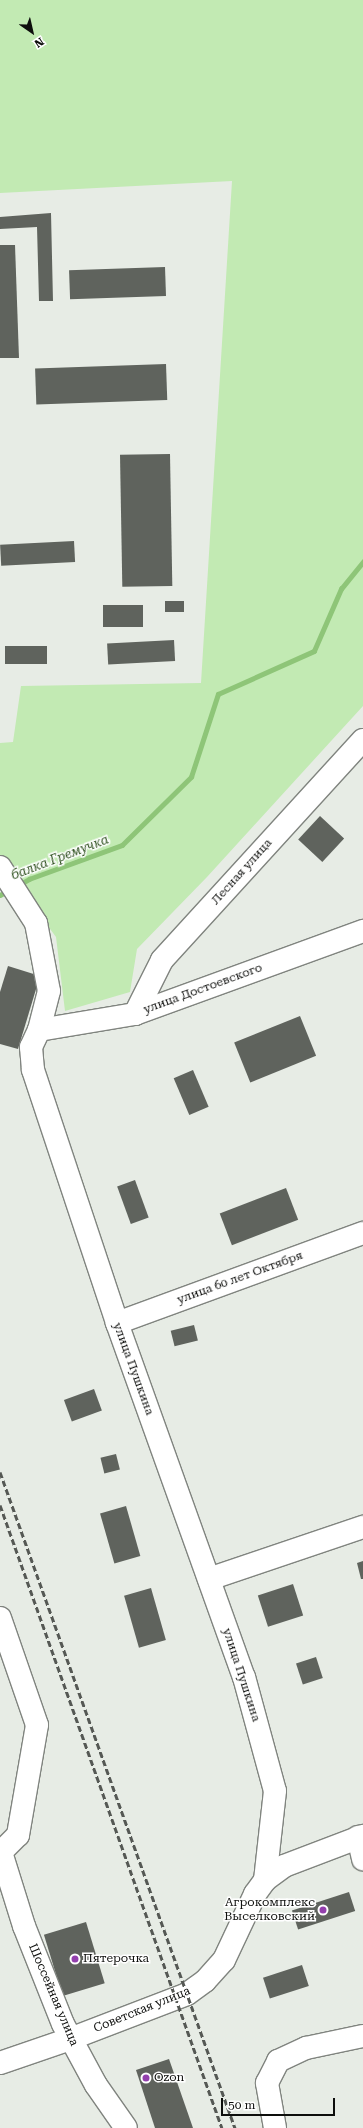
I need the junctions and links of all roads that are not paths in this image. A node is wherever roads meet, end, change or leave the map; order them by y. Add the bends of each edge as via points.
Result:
1 (363, 740) edge
2 (9, 880) edge
3 (363, 931) edge
4 (135, 1014) junction
5 (39, 1030) junction
6 (363, 1233) edge
7 (117, 1323) junction
8 (363, 1527) edge
9 (209, 1579) junction
10 (0, 1618) edge
11 (360, 1837) edge
12 (1, 1850) edge
13 (363, 1859) edge
14 (266, 1880) junction
15 (363, 2036) edge
16 (70, 2039) junction
17 (0, 2063) edge
18 (126, 2128) edge
19 (275, 2128) edge

1 - 4 street, Лесная улица via 162,960
2 - 5 street, улица Пушкина via 36,923 49,990
3 - 4 street, улица Достоевского
4 - 5 street, улица Достоевского
5 - 7 street, улица Пушкина via 31,1047 33,1070
6 - 7 street, улица 60 лет Октября
7 - 9 street, улица Пушкина
8 - 9 street
9 - 14 street, улица Пушкина via 244,1677 275,1791
10 - 12 street, Шоссейная улица via 37,1725 18,1835
11 - 13 street
11 - 14 street, Советская улица via 284,1866
12 - 16 street, Шоссейная улица via 24,1926 47,1988
14 - 16 street, Советская улица via 255,1894 224,1960 205,1980 186,1994
15 - 19 street via 306,2048 278,2061 267,2083
16 - 17 street, Советская улица
16 - 18 street, Шоссейная улица via 96,2085

